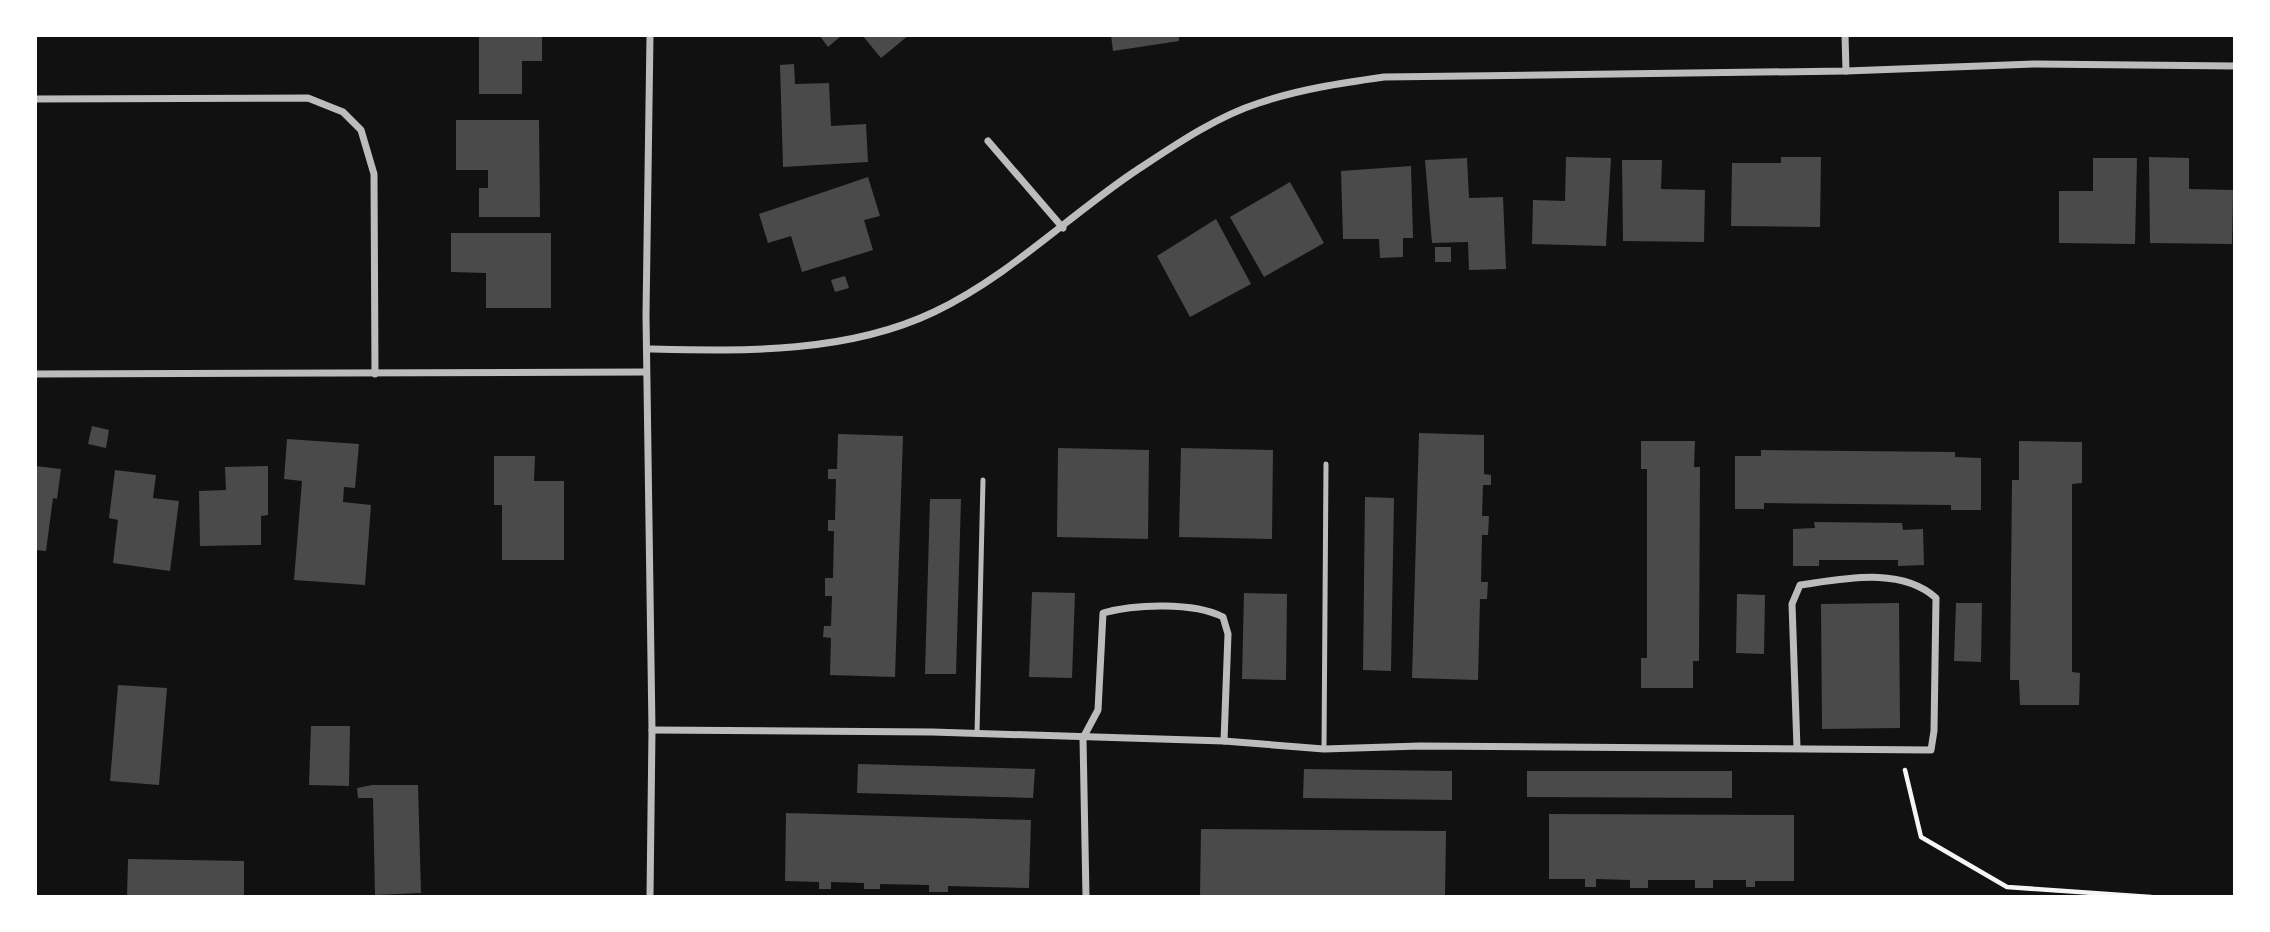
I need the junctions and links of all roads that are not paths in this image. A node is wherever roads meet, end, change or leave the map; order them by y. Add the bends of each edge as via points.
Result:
1 (650, 35) edge
2 (1845, 35) edge
3 (2235, 66) edge
4 (1846, 71) junction
5 (35, 99) edge
6 (988, 141) dead end
7 (1063, 228) junction
8 (647, 349) junction
9 (646, 372) junction
10 (35, 374) edge
11 (375, 374) junction
12 (1326, 464) dead end
13 (983, 480) dead end
14 (652, 730) junction
15 (977, 734) junction
16 (1083, 738) junction
17 (1224, 741) junction
18 (1797, 748) junction
19 (1324, 749) junction
20 (650, 897) edge
21 (1086, 897) edge

1 - 8 street
2 - 4 street
3 - 4 street via 2035,64
4 - 7 street via 1384,77 1324,85 1257,103 1192,136 1132,173
5 - 11 street via 308,98 343,112 361,130 374,174
6 - 7 street
7 - 8 street via 995,278 934,313 887,330 765,350
8 - 9 street
9 - 11 street
9 - 14 street
10 - 11 street
12 - 19 lane
13 - 15 lane
14 - 15 street
14 - 20 street
15 - 16 street
16 - 17 street
16 - 17 street via 1098,710 1103,613 1123,607 1206,608 1223,617 1228,634
16 - 21 street
17 - 19 street
18 - 18 street via 1931,750 1936,598 1924,587 1894,578 1800,585 1792,604
18 - 19 street

